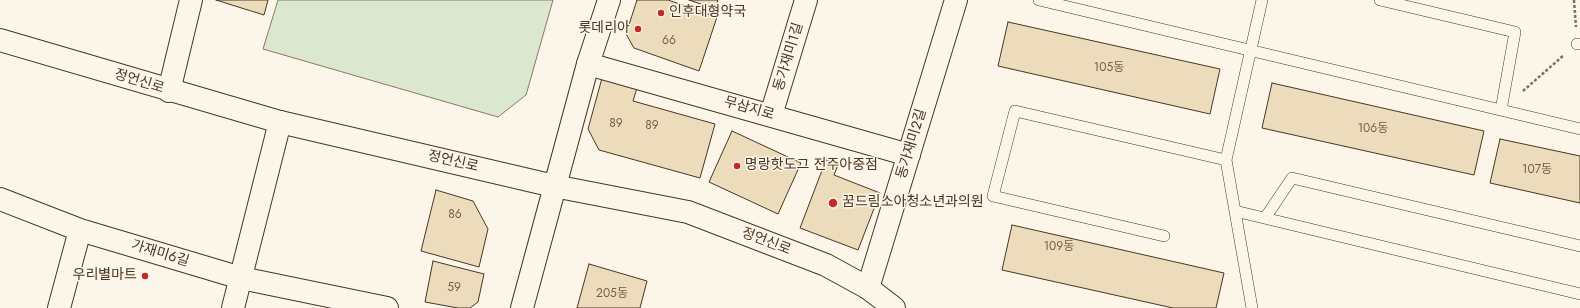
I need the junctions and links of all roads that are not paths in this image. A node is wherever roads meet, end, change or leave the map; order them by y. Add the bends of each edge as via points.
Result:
1 (191, 0) edge
2 (609, 0) edge
3 (806, 0) edge
4 (956, 0) edge
5 (1039, 0) edge
6 (1262, 0) edge
7 (1380, 0) edge
8 (0, 40) edge
9 (1251, 50) junction
10 (588, 64) junction
11 (168, 91) junction
12 (1501, 110) junction
13 (771, 115) junction
14 (280, 122) junction
15 (1580, 129) edge
16 (909, 155) junction
17 (1226, 160) junction
18 (554, 186) junction
19 (0, 199) edge
20 (1235, 211) junction
21 (1265, 218) junction
22 (80, 230) junction
23 (1164, 236) dead end
24 (1580, 246) edge
25 (241, 278) junction
26 (868, 288) junction
27 (1580, 294) edge
28 (59, 308) edge
29 (233, 308) edge
30 (385, 308) edge
31 (522, 308) edge
32 (894, 308) edge
33 (1252, 308) edge

1 - 11 street
2 - 10 street
3 - 13 street, 동가재미1길
4 - 16 street, 동가재미2길
5 - 9 lane
6 - 9 lane
7 - 12 lane via 1515,32
8 - 11 street, 정언신로
9 - 12 lane
9 - 17 lane
10 - 13 street, 무삼지로
10 - 18 street
11 - 14 street, 정언신로
12 - 15 lane
13 - 16 street, 무삼지로
14 - 18 street, 정언신로
14 - 25 street
16 - 26 street, 동가재미2길
17 - 20 lane
17 - 23 lane via 1016,111 993,196
18 - 26 street, 정언신로 via 688,212 826,265
18 - 31 street
19 - 22 street, 가재미6길
20 - 21 lane
20 - 33 lane
21 - 24 lane via 1292,178
21 - 27 lane
22 - 25 street, 가재미6길
22 - 28 street
25 - 29 street
25 - 30 street, 가재미6길
26 - 32 street, 정언신로

